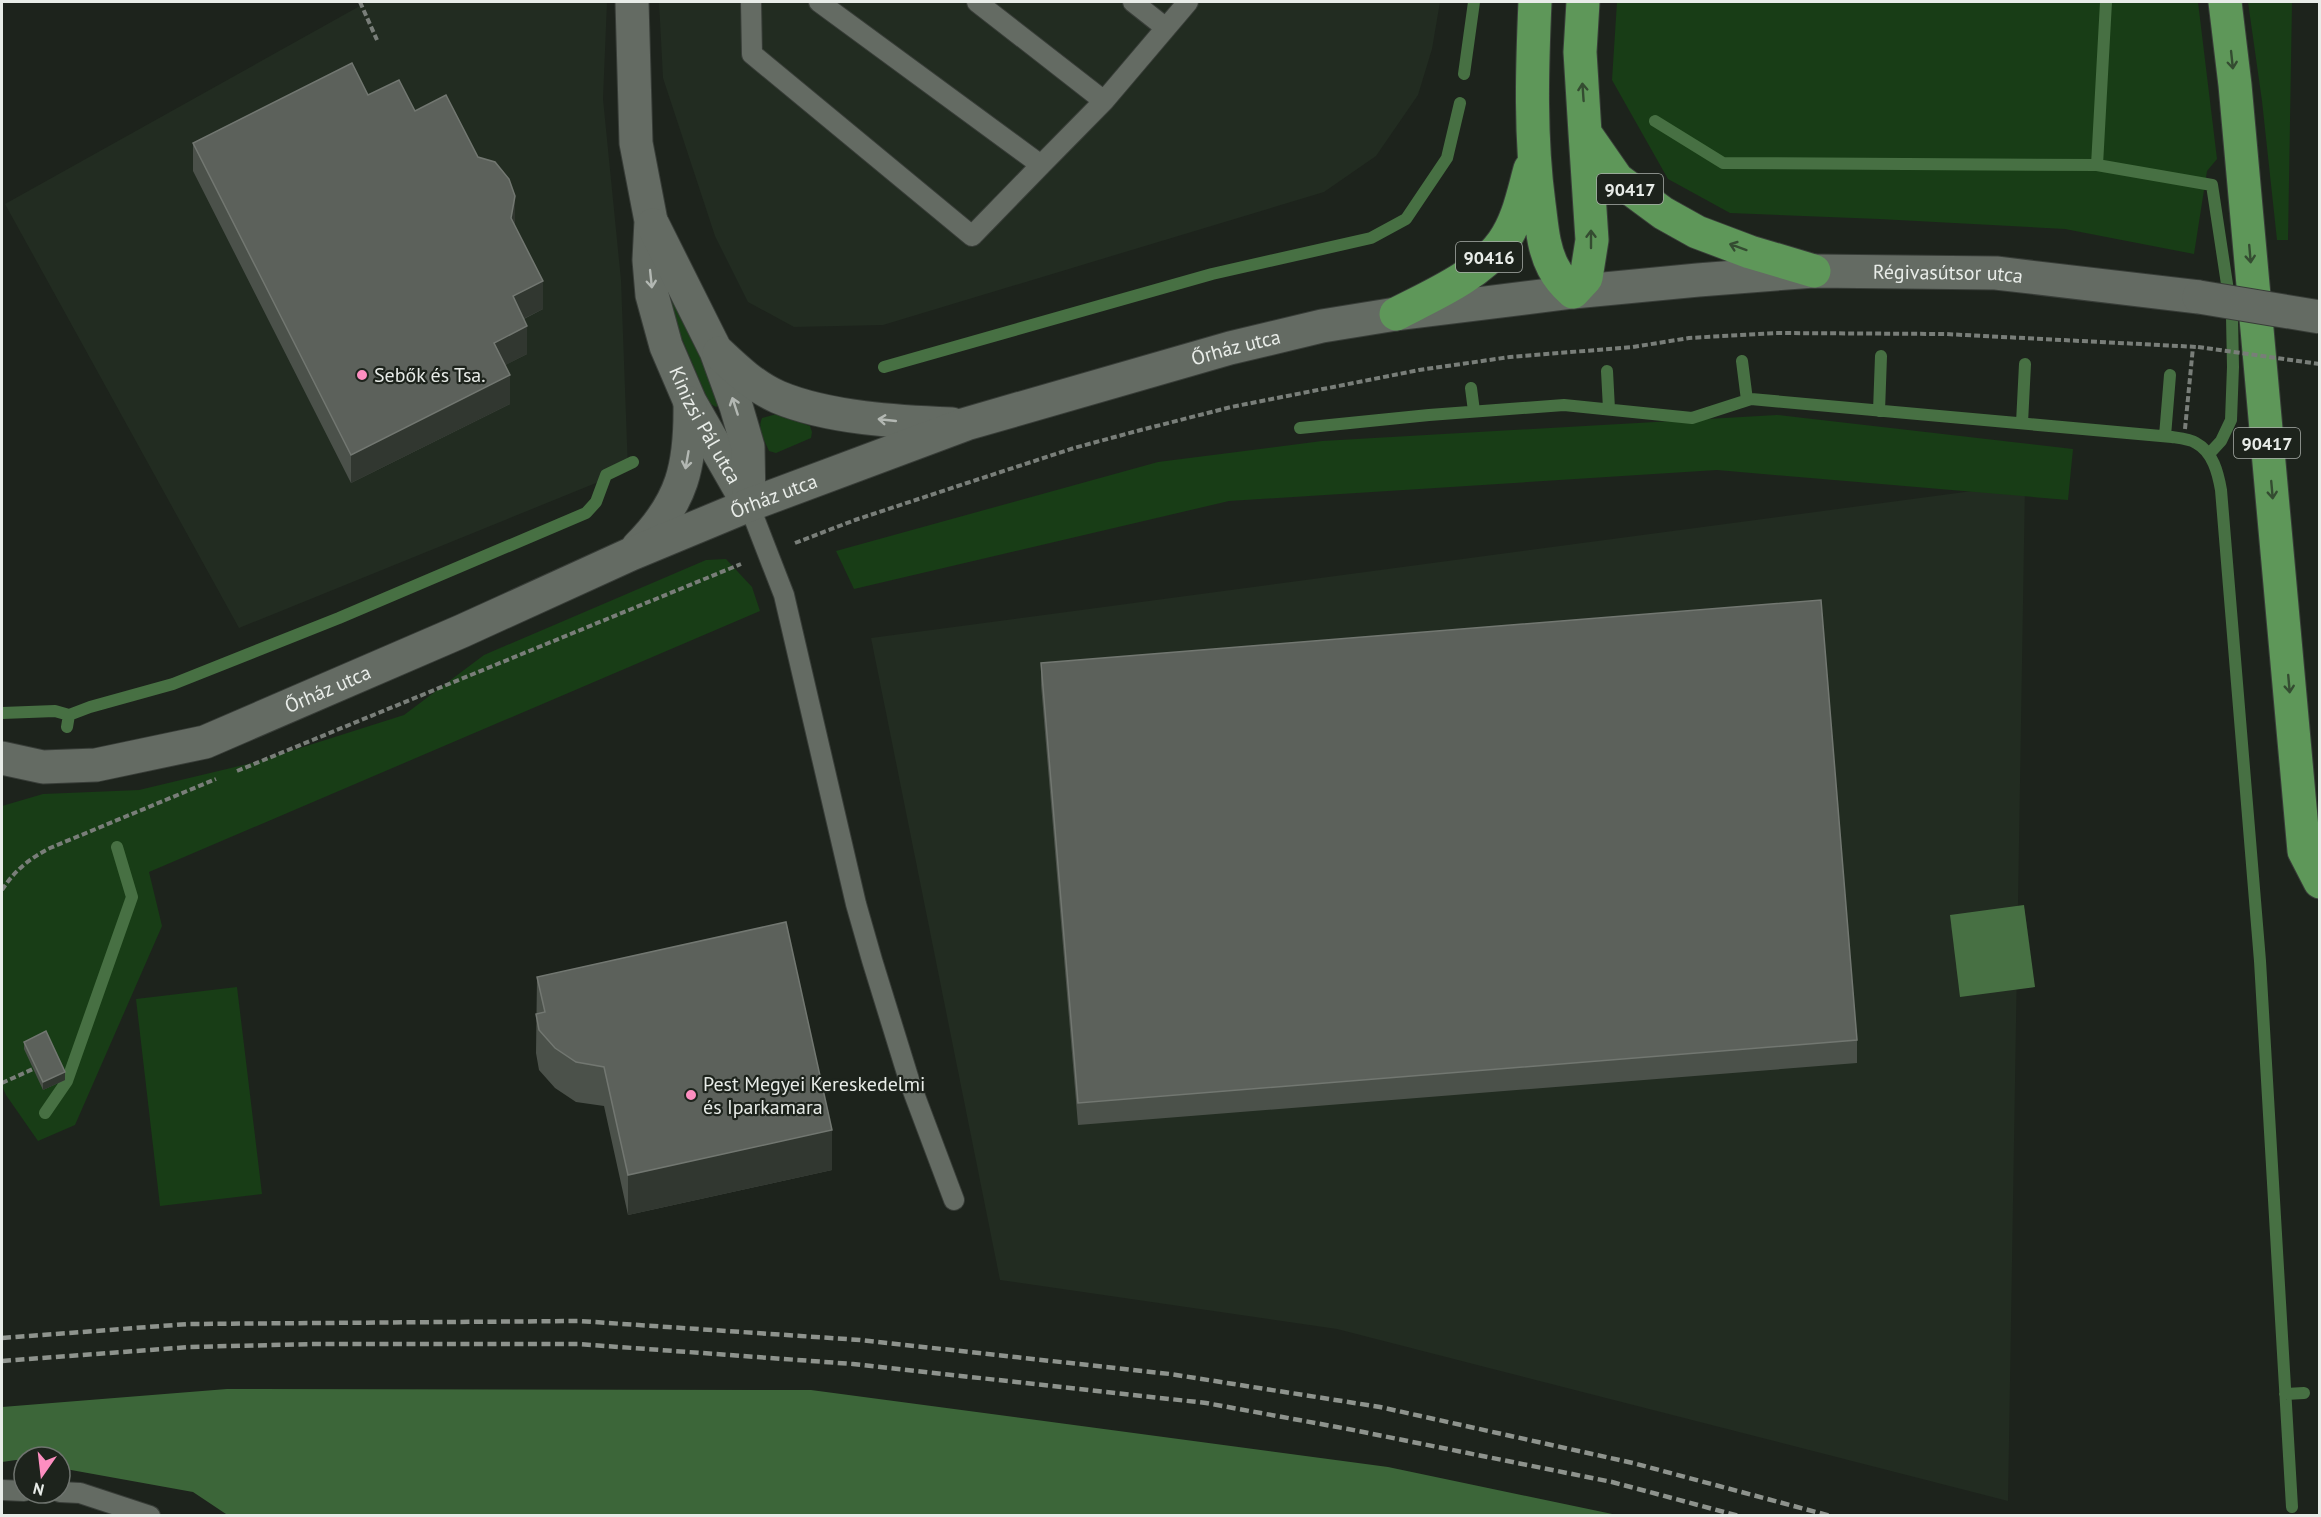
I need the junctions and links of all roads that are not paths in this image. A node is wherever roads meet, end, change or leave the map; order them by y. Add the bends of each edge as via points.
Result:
1 (632, 2) edge
2 (751, 2) edge
3 (819, 2) edge
4 (977, 2) edge
5 (1133, 2) edge
6 (1188, 2) edge
7 (1536, 2) edge
8 (1583, 2) edge
9 (2225, 2) edge
10 (1166, 28) junction
11 (1104, 101) junction
12 (1585, 133) junction
13 (1533, 159) junction
14 (1041, 165) junction
15 (651, 220) junction
16 (1814, 271) junction
17 (1573, 292) junction
18 (1396, 314) junction
19 (2319, 317) edge
20 (716, 351) junction
21 (690, 402) junction
22 (966, 424) junction
23 (749, 505) junction
24 (631, 554) junction
25 (2, 758) edge
26 (2319, 882) edge
27 (954, 1200) dead end
28 (72, 1493) edge
29 (150, 1515) edge

1 - 15 street, Kinizsi Pál utca via 636,143
2 - 14 lane via 752,54 972,236
3 - 14 lane
4 - 11 lane
5 - 10 lane
6 - 10 lane
7 - 13 highway, 90416
12 -> 8 highway, 90417 via 1580,52
9 -> 26 highway, 90417 via 2304,851
10 - 11 lane
11 - 14 lane
16 -> 12 highway, 90417 via 1696,232 1663,213 1617,179
17 -> 12 highway, 90417 via 1586,278 1592,240
13 - 17 highway, 90416 via 1544,243 1553,267
13 - 18 highway, 90416 via 1516,216 1503,243 1449,286
15 - 20 street, Kinizsi Pál utca
15 -> 21 street, Kinizsi Pál utca via 652,295 666,346
16 - 17 street, Régivasútsor utca
16 - 19 street, Régivasútsor utca, bridge via 1996,273 2199,297
17 - 18 street, Őrház utca
18 - 22 street, Őrház utca via 1322,326 1230,348
22 -> 20 street via 918,423 819,409 758,386
23 -> 20 street, Kinizsi Pál utca via 748,447
21 - 23 street, Kinizsi Pál utca
21 -> 24 street via 688,453 678,491 657,528
22 - 23 street, Őrház utca
23 - 24 street, Őrház utca
23 - 27 lane via 784,595 865,938 910,1083
24 - 25 street, Őrház utca via 205,742 96,765 44,767
28 - 29 lane

